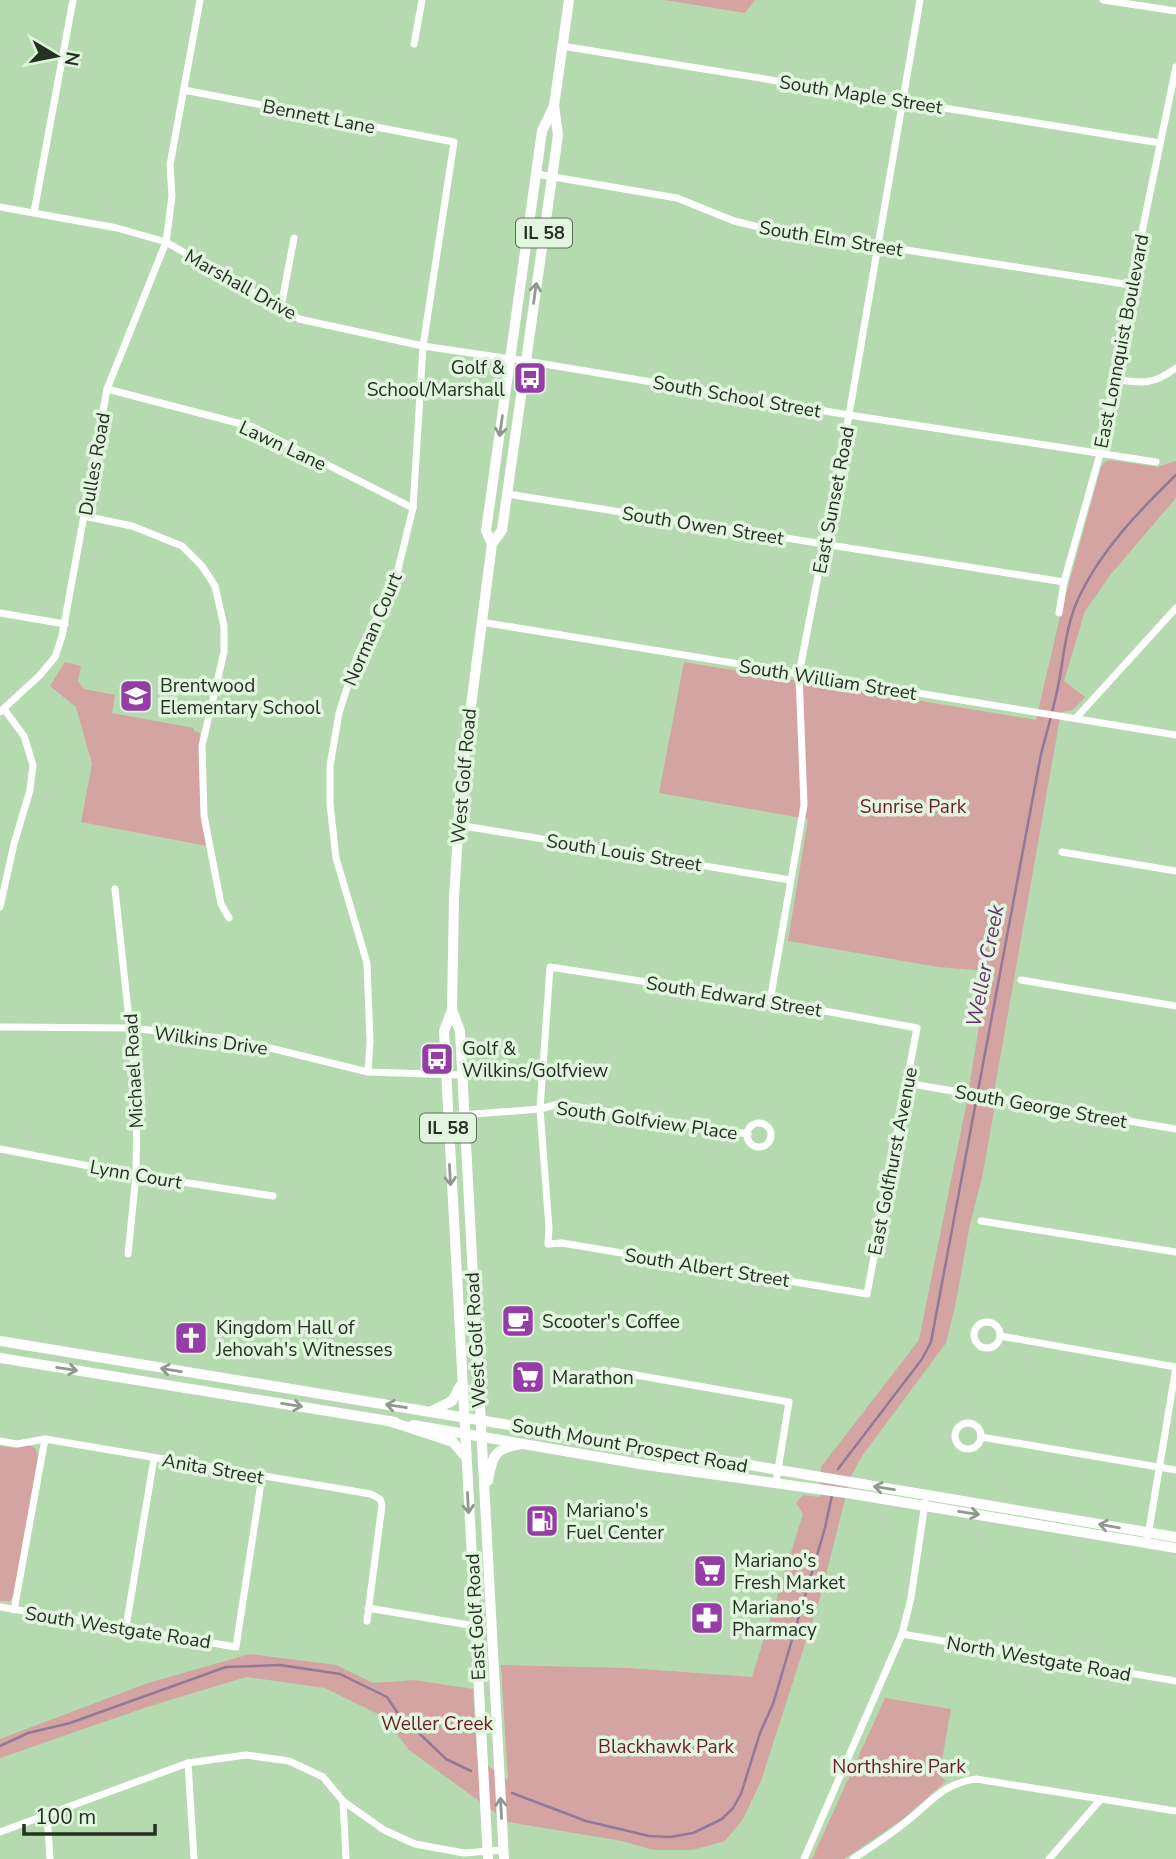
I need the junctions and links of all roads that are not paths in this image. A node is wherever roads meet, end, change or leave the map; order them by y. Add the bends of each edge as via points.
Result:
1 (73, 0) edge
2 (200, 0) edge
3 (422, 0) edge
4 (568, 0) edge
5 (920, 0) edge
6 (1103, 0) edge
7 (1176, 12) edge
8 (414, 44) dead end
9 (562, 46) junction
10 (1176, 67) edge
11 (184, 90) junction
12 (902, 101) junction
13 (554, 106) junction
14 (454, 142) joint
15 (1160, 142) junction
16 (536, 174) junction
17 (552, 177) junction
18 (0, 206) edge
19 (34, 212) junction
20 (294, 238) dead end
21 (166, 242) junction
22 (877, 245) junction
23 (1131, 285) junction
24 (281, 307) junction
25 (423, 346) junction
26 (510, 358) junction
27 (526, 361) junction
28 (1176, 369) edge
29 (1114, 379) junction
30 (107, 389) junction
31 (849, 415) junction
32 (1100, 454) junction
33 (1156, 462) dead end
34 (507, 494) junction
35 (413, 508) junction
36 (84, 516) junction
37 (492, 544) junction
38 (824, 545) junction
39 (1064, 582) junction
40 (1176, 608) edge
41 (0, 613) edge
42 (1059, 613) dead end
43 (481, 622) junction
44 (65, 624) junction
45 (799, 674) junction
46 (2, 710) edge
47 (1076, 718) junction
48 (1176, 735) edge
49 (458, 825) junction
50 (1062, 852) dead end
51 (1176, 872) edge
52 (790, 880) junction
53 (115, 889) dead end
54 (0, 907) edge
55 (229, 918) dead end
56 (1021, 980) dead end
57 (770, 1001) junction
58 (1176, 1006) edge
59 (452, 1010) junction
60 (0, 1027) edge
61 (131, 1028) junction
62 (917, 1028) joint
63 (368, 1072) junction
64 (461, 1075) junction
65 (446, 1076) junction
66 (906, 1083) junction
67 (540, 1109) junction
68 (463, 1115) junction
69 (447, 1116) junction
70 (1176, 1129) edge
71 (748, 1134) dead end
72 (0, 1149) edge
73 (136, 1175) junction
74 (273, 1196) dead end
75 (981, 1222) dead end
76 (1176, 1252) edge
77 (128, 1254) dead end
78 (867, 1294) joint
79 (1000, 1336) dead end
80 (0, 1341) edge
81 (0, 1358) edge
82 (1176, 1367) edge
83 (613, 1371) dead end
84 (461, 1384) junction
85 (430, 1412) junction
86 (463, 1417) junction
87 (480, 1420) junction
88 (390, 1421) junction
89 (464, 1435) junction
90 (481, 1437) junction
91 (981, 1437) dead end
92 (45, 1439) junction
93 (0, 1441) edge
94 (522, 1444) junction
95 (465, 1457) junction
96 (154, 1458) junction
97 (1159, 1467) junction
98 (1176, 1470) edge
99 (777, 1471) junction
100 (262, 1476) junction
101 (776, 1482) junction
102 (854, 1489) junction
103 (925, 1501) junction
104 (485, 1505) junction
105 (1176, 1537) edge
106 (1147, 1538) junction
107 (1176, 1548) edge
108 (0, 1607) edge
109 (368, 1608) junction
110 (14, 1609) junction
111 (367, 1621) dead end
112 (475, 1626) junction
113 (127, 1628) junction
114 (902, 1634) junction
115 (1176, 1681) edge
116 (188, 1763) junction
117 (1101, 1799) junction
118 (343, 1801) junction
119 (1176, 1811) edge
120 (47, 1814) junction
121 (0, 1832) edge
122 (504, 1854) edge
123 (488, 1855) edge
124 (50, 1859) edge
125 (194, 1859) edge
126 (346, 1859) edge
127 (804, 1859) edge
128 (853, 1859) edge
129 (1049, 1859) edge

1 - 19 street
2 - 11 street, Dulles Road
3 - 8 street
4 - 9 main road, West Golf Road / IL 58
5 - 12 street, East Sunset Road
6 - 7 street
9 - 12 street, South Maple Street
9 - 13 main road, West Golf Road / IL 58
10 - 15 street, East Lonnquist Boulevard
11 - 14 street, Bennett Lane
11 - 21 street, Dulles Road via 170,165 172,196
12 - 15 street, South Maple Street
12 - 22 street, East Sunset Road
13 - 16 main road, West Golf Road / IL 58 via 542,131
13 - 17 main road, West Golf Road / IL 58 via 558,135
14 - 25 street, Norman Court
15 - 23 street, East Lonnquist Boulevard
16 - 17 street, South Elm Street
16 - 26 main road, West Golf Road / IL 58
17 - 22 street, South Elm Street via 677,198 759,228
27 -> 17 main road, West Golf Road / IL 58
18 - 19 street, Marshall Drive
19 - 21 street, Marshall Drive
20 - 24 street
21 - 24 street, Marshall Drive
21 - 30 street, Dulles Road
22 - 23 street, South Elm Street
22 - 31 street, East Sunset Road
23 - 29 street, East Lonnquist Boulevard
24 - 25 street, Marshall Drive via 299,318
25 - 26 street, Marshall Drive
25 - 35 street, Norman Court
26 - 27 street, Marshall Drive
26 -> 37 main road, West Golf Road / IL 58 via 486,531
27 - 31 street, South School Street
27 - 34 main road, West Golf Road / IL 58
28 - 29 street via 1146,384
29 - 32 street, East Lonnquist Boulevard
30 - 35 street, Lawn Lane via 253,427
30 - 36 street, Dulles Road
31 - 32 street, South School Street
31 - 38 street, East Sunset Road
32 - 33 street, South School Street
32 - 39 street, East Lonnquist Boulevard
34 - 37 main road, West Golf Road / IL 58 via 502,530
34 - 38 street, South Owen Street
35 - 63 street, Norman Court via 395,582 358,654 339,713 330,766 336,858 367,963
36 - 44 street, Dulles Road
36 - 55 street via 132,526 182,546 215,586 224,626 224,652 202,746 204,805 222,904
37 - 43 main road, West Golf Road / IL 58
38 - 39 street, South Owen Street
38 - 45 street, East Sunset Road
39 - 42 street, East Lonnquist Boulevard
40 - 47 street
41 - 44 street
43 - 45 street, South William Street
43 - 49 main road, West Golf Road / IL 58
44 - 46 street, Dulles Road via 55,657
45 - 47 street, South William Street
45 - 52 street, East Sunset Road via 804,805
46 - 54 street, Dulles Road via 24,736 33,765
47 - 48 street, South William Street
49 - 52 street, South Louis Street
49 - 59 main road, West Golf Road / IL 58
50 - 51 street
52 - 57 street, East Sunset Road
53 - 61 street, Michael Road
56 - 58 street
57 - 62 street, South Edward Street
57 - 67 street, South Edward Street via 550,967
59 - 64 main road, West Golf Road / IL 58 via 460,1031
59 - 65 main road, West Golf Road / IL 58 via 444,1031
60 - 61 street, Wilkins Drive
61 - 63 street, Wilkins Drive via 237,1040
61 - 73 street, Michael Road via 137,1094
62 - 66 street, East Golfhurst Avenue
63 - 65 street, Wilkins Drive
64 - 65 street, Wilkins Drive
64 - 68 main road, West Golf Road / IL 58
65 - 69 main road, West Golf Road / IL 58
66 - 70 street, South George Street
66 - 78 street, East Golfhurst Avenue
67 - 68 street, South Golfview Place
67 - 71 street, South Golfview Place via 559,1104
67 - 78 street, South Albert Street via 548,1244
68 - 69 street, South Golfview Place
68 - 87 main road, West Golf Road / IL 58
69 -> 84 main road, West Golf Road / IL 58
72 - 73 street, Lynn Court
73 - 74 street, Lynn Court
73 - 77 street, Michael Road
75 - 76 street
79 - 82 street
85 -> 80 main road, South Mount Prospect Road
81 -> 88 main road, South Mount Prospect Road
82 - 97 street
83 - 99 street via 789,1402
84 - 85 main road via 452,1401
84 - 86 main road, West Golf Road / IL 58
85 - 86 main road, South Mount Prospect Road
86 - 87 main road, South Mount Prospect Road
86 - 89 main road, East Golf Road / IL 58
87 - 90 main road, East Golf Road / IL 58
87 - 99 main road, South Mount Prospect Road
88 - 89 main road, South Mount Prospect Road
88 - 95 main road via 453,1442
89 - 90 main road, South Mount Prospect Road
89 - 95 main road, East Golf Road / IL 58
90 - 94 main road, South Mount Prospect Road
90 - 104 main road, East Golf Road / IL 58
91 - 97 street
92 - 93 street, Anita Street via 17,1444
92 - 96 street, Anita Street
92 - 110 street
94 - 101 main road, South Mount Prospect Road
94 - 104 main road via 500,1450 492,1459
95 -> 112 main road, East Golf Road / IL 58
96 - 100 street, Anita Street
96 - 113 street
97 - 98 street
97 - 106 street
99 - 101 street
99 - 102 main road, South Mount Prospect Road
100 - 109 street, Anita Street via 380,1499
100 - 113 street, South Westgate Road via 236,1647
101 - 102 main road, South Mount Prospect Road
102 - 103 main road, South Mount Prospect Road
103 - 106 main road, South Mount Prospect Road
103 - 114 street
122 -> 104 main road, East Golf Road / IL 58
105 - 106 main road, South Mount Prospect Road
106 - 107 main road, South Mount Prospect Road
108 - 110 street, South Westgate Road
109 - 111 street
109 - 112 street
110 - 113 street, South Westgate Road
112 - 123 main road, East Golf Road / IL 58
114 - 115 street, North Westgate Road
114 - 127 street
116 - 118 street via 246,1755 289,1760 323,1776
116 - 120 street
116 - 125 street
117 - 119 street
117 - 128 street via 976,1779 958,1781
117 - 129 street
118 - 123 street via 384,1830 415,1844
118 - 126 street
120 - 121 street
120 - 124 street
122 - 123 street

